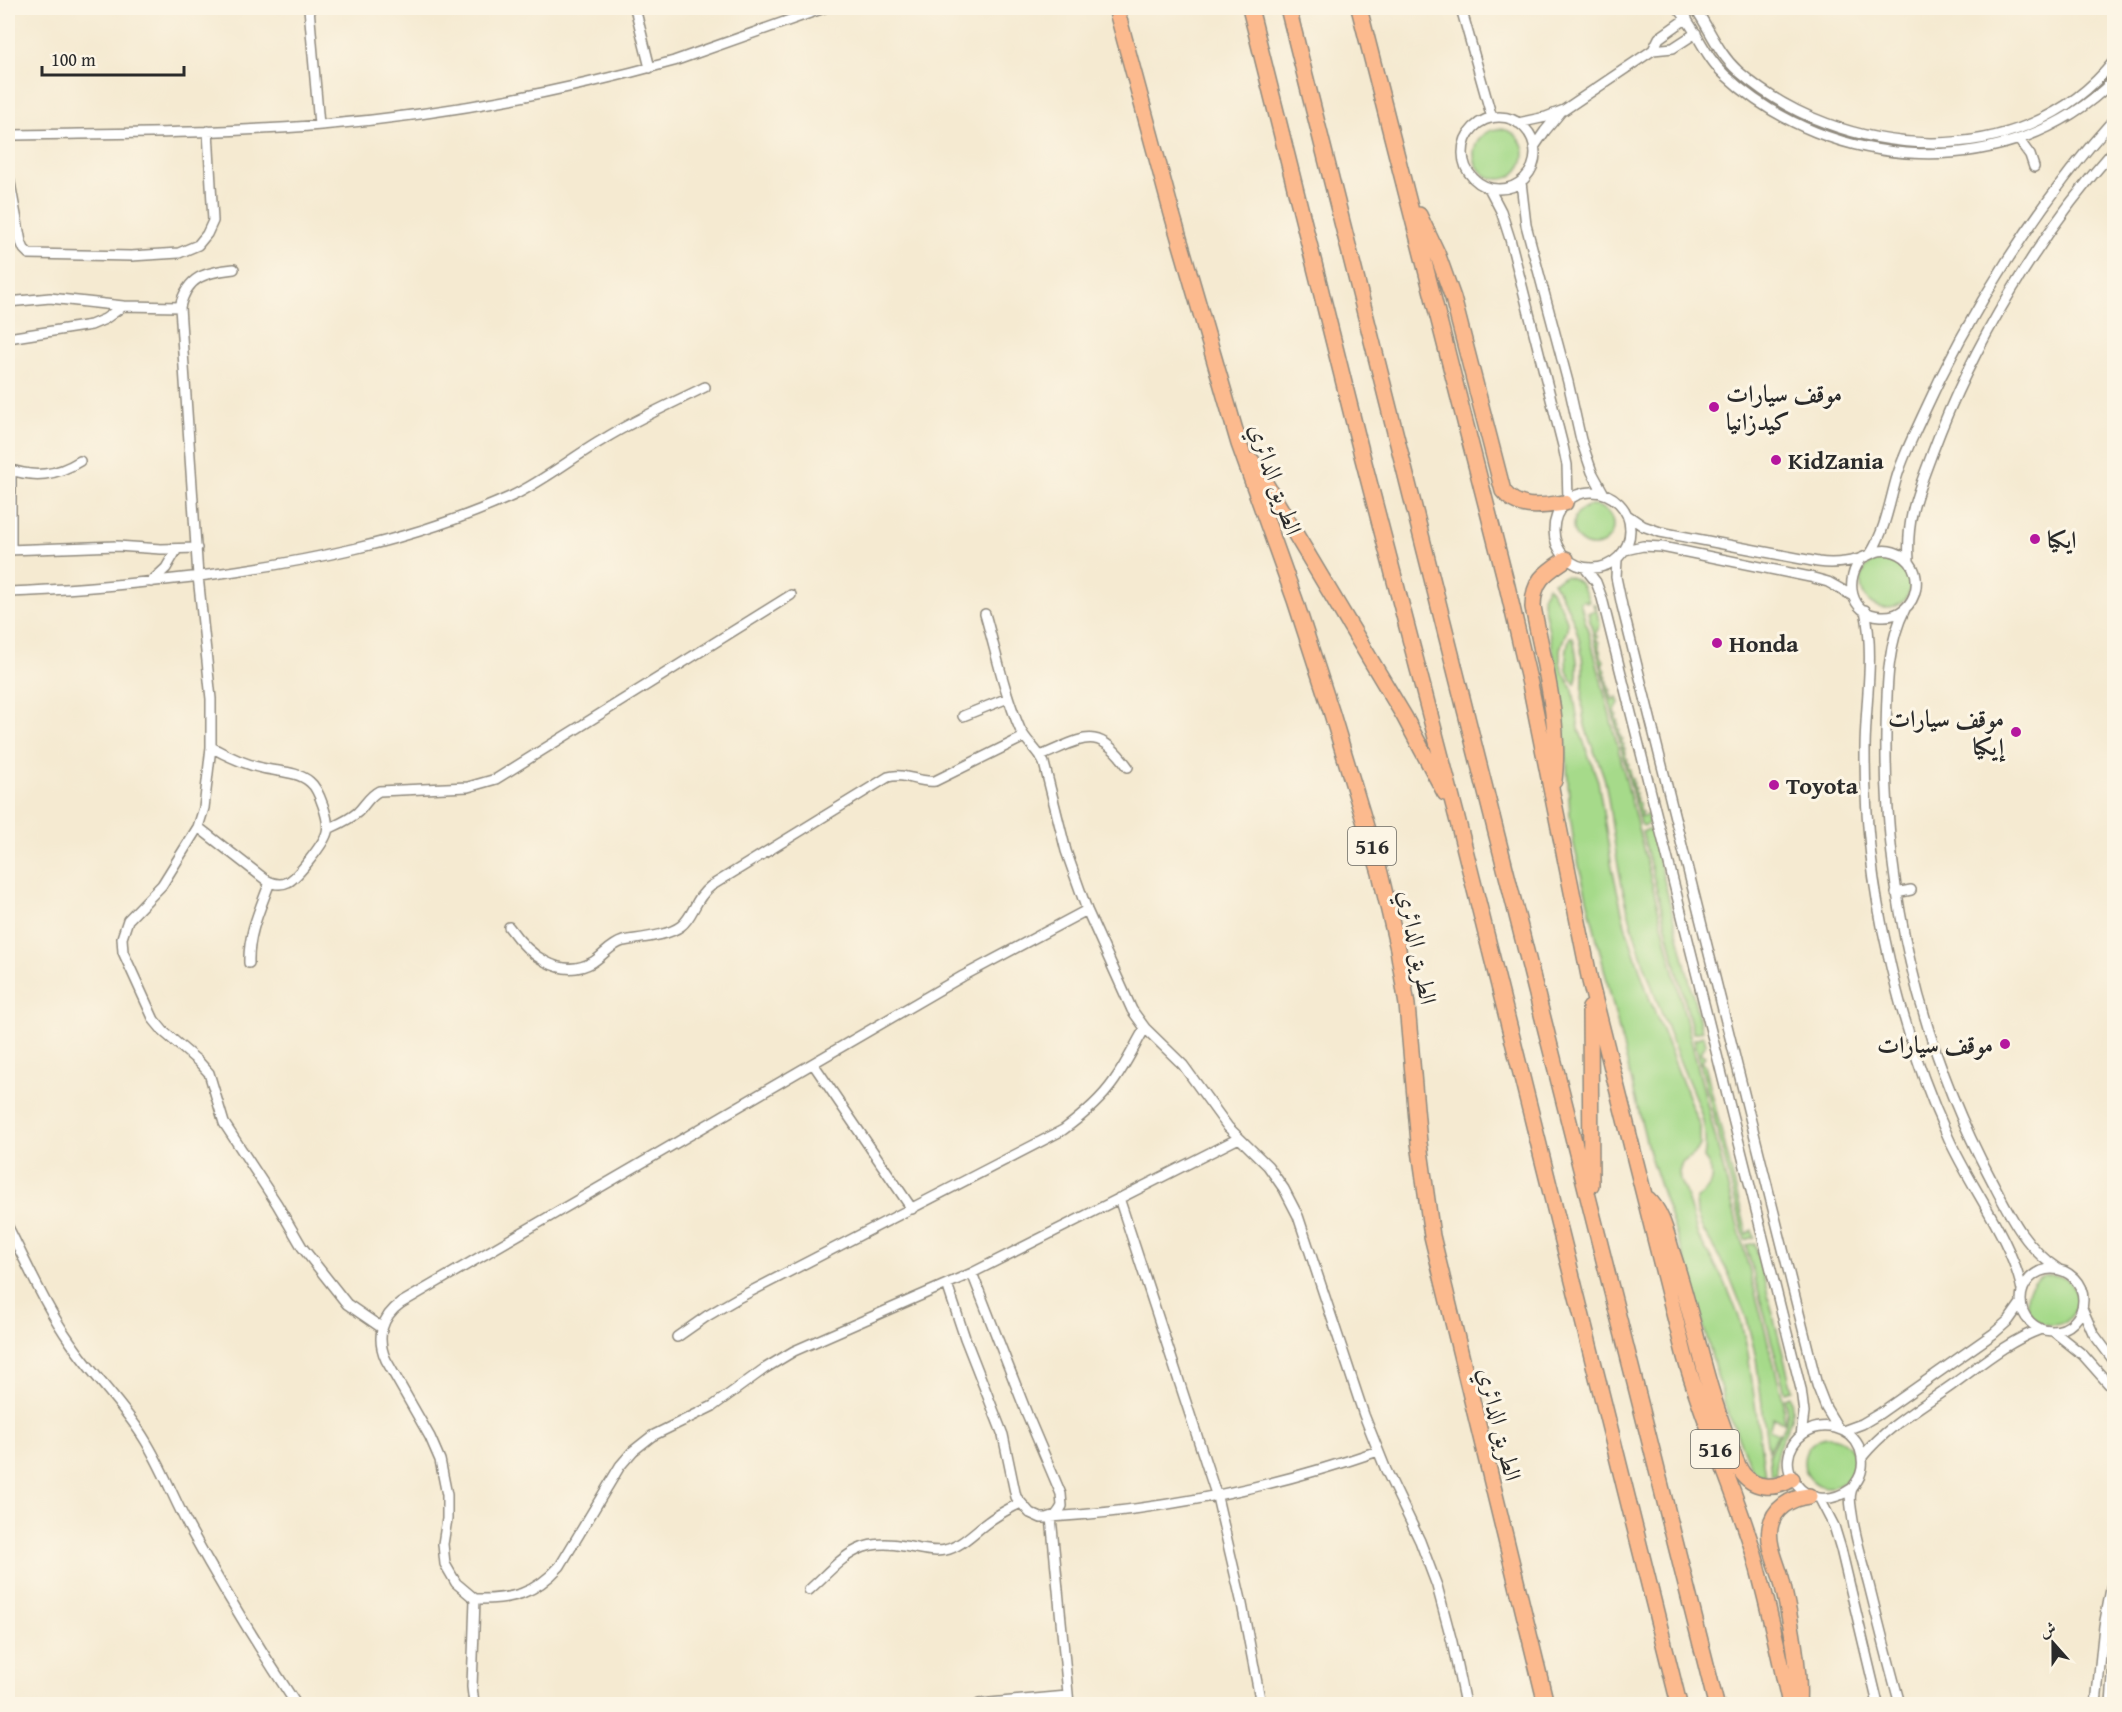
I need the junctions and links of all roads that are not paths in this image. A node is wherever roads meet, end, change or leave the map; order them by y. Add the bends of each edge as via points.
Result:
1 (309, 8) edge
2 (635, 8) edge
3 (825, 8) edge
4 (1116, 8) edge
5 (1250, 8) edge
6 (1288, 8) edge
7 (1359, 8) edge
8 (1461, 8) edge
9 (1678, 8) edge
10 (1695, 8) edge
11 (1687, 18) junction
12 (1696, 33) junction
13 (1653, 50) junction
14 (2115, 61) edge
15 (650, 68) junction
16 (2115, 80) edge
17 (1791, 108) junction
18 (1564, 110) junction
19 (1492, 118) junction
20 (1786, 118) junction
21 (2115, 119) edge
22 (1518, 123) junction
23 (319, 125) junction
24 (208, 131) junction
25 (8, 135) edge
26 (2019, 140) junction
27 (1957, 142) junction
28 (1534, 147) junction
29 (2115, 150) edge
30 (1958, 153) junction
31 (2034, 167) dead end
32 (8, 172) edge
33 (1521, 182) junction
34 (1489, 188) junction
35 (1407, 193) junction
36 (234, 269) dead end
37 (8, 302) edge
38 (123, 306) junction
39 (180, 307) junction
40 (8, 338) edge
41 (705, 387) dead end
42 (1239, 444) junction
43 (80, 461) dead end
44 (9, 469) edge
45 (1604, 494) junction
46 (1566, 502) junction
47 (1627, 515) junction
48 (197, 548) junction
49 (177, 549) junction
50 (1625, 549) junction
51 (9, 550) edge
52 (1867, 555) junction
53 (1566, 559) junction
54 (1617, 560) junction
55 (1909, 561) junction
56 (1585, 568) junction
57 (198, 576) junction
58 (151, 582) junction
59 (8, 592) edge
60 (791, 596) dead end
61 (1853, 596) junction
62 (1905, 609) junction
63 (1864, 610) junction
64 (985, 614) dead end
65 (1008, 698) junction
66 (963, 716) dead end
67 (1024, 737) junction
68 (211, 747) junction
69 (1040, 756) junction
70 (1128, 767) dead end
71 (1552, 795) junction
72 (1457, 818) junction
73 (198, 827) junction
74 (328, 828) junction
75 (270, 882) junction
76 (1911, 890) dead end
77 (1896, 893) junction
78 (1087, 910) junction
79 (509, 927) dead end
80 (249, 963) dead end
81 (1590, 981) junction
82 (1145, 1028) junction
83 (814, 1065) junction
84 (1239, 1138) junction
85 (1643, 1192) junction
86 (1119, 1198) junction
87 (1591, 1203) junction
88 (912, 1209) junction
89 (8, 1227) edge
90 (2058, 1269) junction
91 (972, 1273) junction
92 (947, 1284) junction
93 (2022, 1290) junction
94 (2021, 1303) junction
95 (2082, 1308) junction
96 (382, 1328) junction
97 (2041, 1329) junction
98 (2053, 1331) junction
99 (677, 1337) dead end
100 (2115, 1361) edge
101 (2115, 1390) edge
102 (1841, 1430) junction
103 (1801, 1436) junction
104 (1378, 1451) junction
105 (1862, 1457) junction
106 (1792, 1479) junction
107 (1851, 1490) junction
108 (1217, 1497) junction
109 (1815, 1497) junction
110 (1020, 1503) junction
111 (1051, 1517) junction
112 (2115, 1573) edge
113 (809, 1590) dead end
114 (475, 1599) junction
115 (2115, 1663) edge
116 (1068, 1700) edge
117 (296, 1704) edge
118 (474, 1704) edge
119 (979, 1704) edge
120 (1261, 1704) edge
121 (1465, 1704) edge
122 (1546, 1704) edge
123 (1679, 1704) edge
124 (1716, 1704) edge
125 (1790, 1704) edge
126 (1798, 1704) edge
127 (1878, 1704) edge
128 (1900, 1704) edge
129 (2096, 1704) edge
130 (2111, 1704) edge

1 - 23 street
2 - 15 street
3 - 15 street
4 - 42 highway, الطريق الدائري / 516
5 - 72 highway, 516
6 - 87 highway, 516
7 - 35 highway, 516
8 - 19 street
9 - 11 street
10 - 17 street via 1729,62
11 - 12 street
11 - 13 street via 1659,38
12 - 13 street via 1673,48
12 - 20 street via 1725,75
13 - 18 street
14 - 27 street via 2076,98 2035,122 1994,137
15 - 23 street via 486,104
16 - 26 street via 2069,117
17 - 20 street
17 - 27 street via 1827,124 1870,136
18 - 22 street
18 - 28 street
19 - 22 street
19 - 34 street via 1469,133 1463,159 1476,182
20 - 30 street via 1868,148 1903,153
21 - 52 street via 2061,184 1967,328 1932,395 1896,478 1883,528
22 - 28 street
23 - 24 street
24 - 25 street
24 - 32 street via 213,221 198,245 179,253 29,254 21,242
26 - 30 street
26 - 31 street
27 - 30 street
28 - 33 street via 1532,167
29 - 55 street via 2046,238 1967,370 1911,511
33 - 34 street via 1505,189
33 - 45 street via 1526,225 1581,441
34 - 46 street via 1510,239 1563,446 1568,477
35 - 46 highway via 1445,274 1503,491 1526,506
35 - 71 highway, 516 via 1507,586
36 - 39 street via 199,277 184,293
37 - 38 street via 50,298
38 - 39 street
38 - 40 street via 91,325
39 - 48 street
41 - 57 street via 622,428 539,483 446,522 351,550
42 - 72 highway, 516 via 1256,466 1400,709
42 - 122 highway, الطريق الدائري / 516 via 1329,702 1391,917 1410,1021 1419,1143 1432,1236
43 - 44 street via 63,471 44,475
44 - 51 street
45 - 46 street via 1585,493
45 - 47 street via 1618,502
46 - 53 street via 1554,521 1553,531
47 - 50 street via 1630,532
47 - 52 street via 1660,532 1775,555 1832,563
48 - 49 street
48 - 57 street
49 - 51 street via 117,546
49 - 58 street via 166,568
50 - 54 street
50 - 61 street via 1662,547 1810,577
52 - 55 street via 1879,550 1895,552
52 - 61 street via 1852,575
53 - 56 street
53 - 71 highway via 1543,575 1533,596 1556,733
54 - 56 street via 1607,566
54 - 102 street via 1622,606 1815,1374 1826,1408
55 - 62 street via 1917,580 1912,601
56 - 103 street via 1602,598 1801,1390
57 - 58 street
57 - 68 street via 211,699
58 - 59 street
60 - 74 street via 496,779 468,787 379,792 354,815
61 - 63 street
62 - 63 street via 1889,616
62 - 77 street via 1892,644 1886,723 1887,793
63 - 93 street via 1869,645 1865,735 1868,817 1889,958 1933,1103 2012,1258
64 - 65 street
65 - 66 street
65 - 67 street
67 - 69 street
67 - 79 street via 935,780 888,777 711,886 678,928 618,943 586,965 551,965 524,945
68 - 73 street
68 - 74 street via 249,765 308,780 320,798
69 - 70 street via 1076,741 1095,739 1112,746
69 - 78 street
71 - 81 highway, 516
72 - 123 highway, 516
73 - 75 street
73 - 96 street via 162,885 128,920 122,938 123,952 154,1020 209,1073 224,1123 302,1247 347,1304
74 - 75 street via 322,843 293,879 282,884
75 - 80 street via 250,938
76 - 77 street
77 - 90 street via 1918,995 1953,1098 2019,1230 2038,1255
78 - 82 street via 1126,999
78 - 83 street via 963,976
81 - 85 highway, 516
81 - 87 highway, 516
82 - 84 street via 1183,1065
82 - 88 street via 1115,1081 1077,1120 1049,1139
83 - 88 street
83 - 96 street via 401,1303 391,1311
84 - 86 street
84 - 104 street via 1268,1166 1298,1216
85 - 106 highway via 1660,1215 1711,1391 1740,1468 1751,1481 1762,1486 1781,1485
85 - 125 highway, 516 via 1693,1385 1761,1579
86 - 91 street
86 - 108 street
87 - 124 highway, 516
88 - 99 street via 738,1298
89 - 117 street via 61,1329 144,1438 219,1580
90 - 93 street via 2040,1271
90 - 95 street via 2079,1283
91 - 92 street
91 - 111 street via 1061,1494 1062,1506
92 - 110 street via 999,1422
92 - 114 street via 794,1351 713,1406 652,1436 620,1466 554,1573 515,1596
93 - 94 street
94 - 97 street via 2025,1316
94 - 102 street via 1989,1337 1879,1414
95 - 98 street via 2068,1326
95 - 100 street via 2093,1333
96 - 114 street via 384,1354 430,1437 443,1472 448,1507 443,1544 445,1564 456,1583
97 - 98 street
97 - 105 street via 2013,1342 1898,1423
98 - 101 street via 2084,1355
102 - 103 street via 1818,1427
102 - 105 street via 1856,1442
103 - 106 street via 1791,1452
104 - 108 street via 1298,1477
104 - 121 street via 1433,1575 1448,1623
105 - 107 street via 1862,1471
106 - 109 street via 1802,1491
107 - 109 street via 1831,1499
107 - 128 street via 1854,1530
108 - 111 street
108 - 120 street
109 - 126 highway via 1793,1499 1782,1507 1772,1521 1770,1536 1790,1623
109 - 127 street via 1834,1526
110 - 111 street via 1036,1516
110 - 113 street via 946,1550 883,1543 860,1547
111 - 116 street
112 - 129 street via 2104,1626
114 - 118 street
115 - 130 street
116 - 119 street

